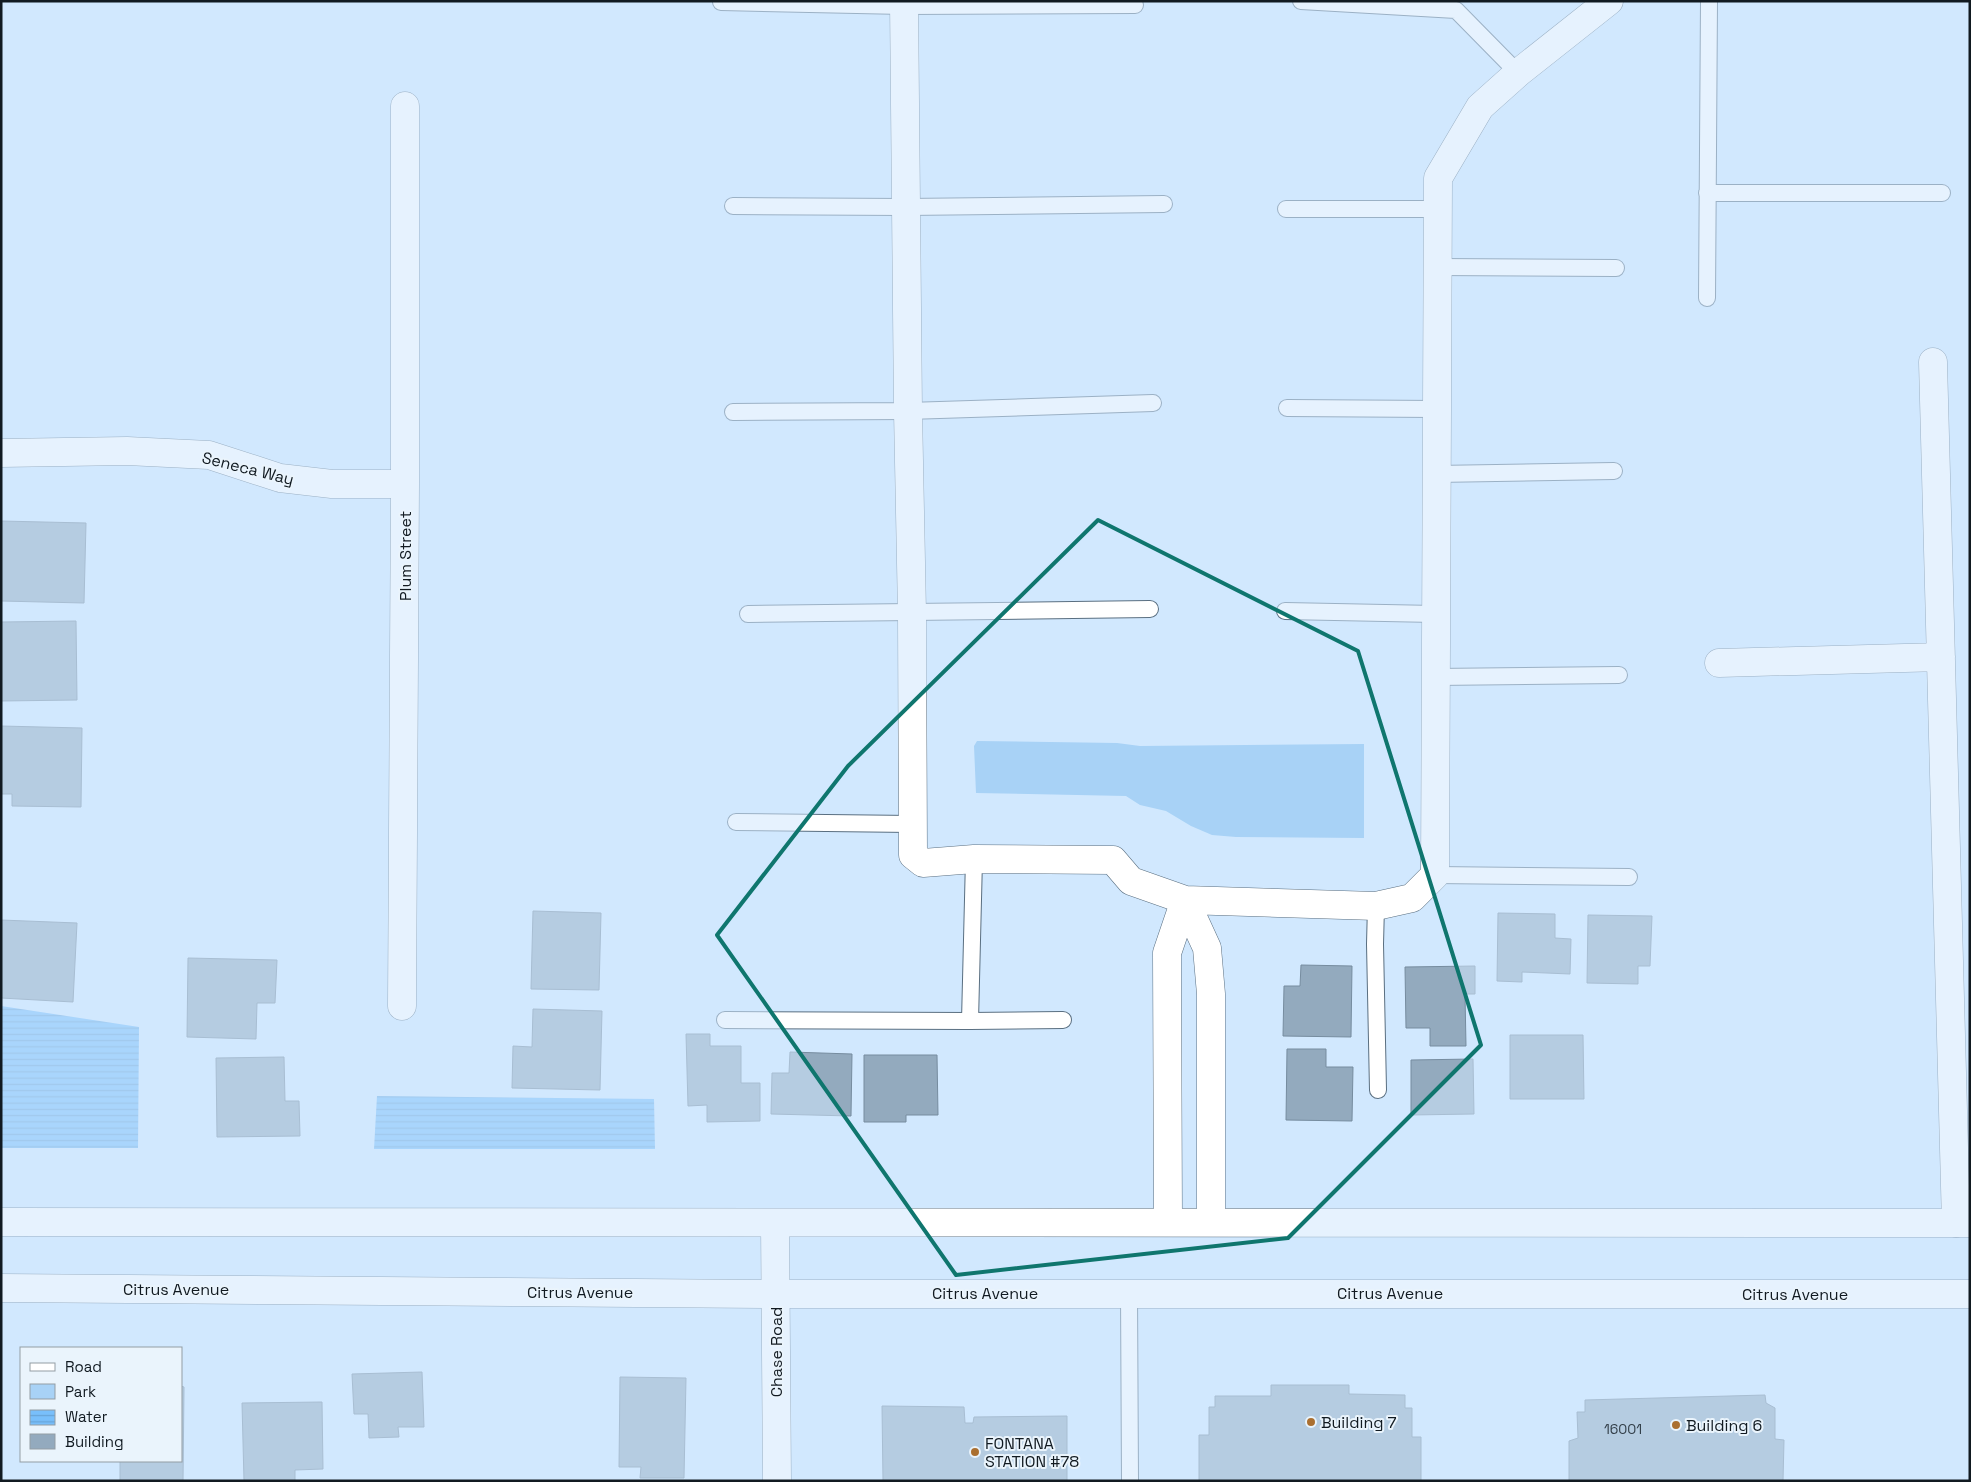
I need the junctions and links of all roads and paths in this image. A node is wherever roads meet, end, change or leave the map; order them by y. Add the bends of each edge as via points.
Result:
1 (1301, 1) edge
2 (1609, 1) edge
3 (1709, 1) edge
4 (721, 2) edge
5 (904, 4) edge
6 (1135, 5) dead end
7 (1518, 73) junction
8 (405, 106) dead end
9 (1707, 193) junction
10 (1942, 193) dead end
11 (1164, 204) dead end
12 (733, 206) dead end
13 (906, 207) junction
14 (1286, 209) dead end
15 (1437, 209) junction
16 (1436, 267) junction
17 (1616, 268) dead end
18 (1708, 298) dead end
19 (1933, 362) dead end
20 (1153, 403) dead end
21 (1287, 408) dead end
22 (1437, 410) junction
23 (733, 412) dead end
24 (908, 412) junction
25 (1, 453) edge
26 (1614, 472) dead end
27 (1436, 474) junction
28 (405, 484) junction
29 (1150, 609) dead end
30 (1285, 611) dead end
31 (912, 613) junction
32 (748, 614) dead end
33 (1435, 614) junction
34 (1941, 657) junction
35 (1719, 663) dead end
36 (1619, 675) dead end
37 (1435, 677) junction
38 (736, 822) dead end
39 (912, 824) junction
40 (974, 859) junction
41 (1435, 875) junction
42 (1629, 877) dead end
43 (1185, 900) junction
44 (1376, 906) junction
45 (402, 1006) dead end
46 (725, 1020) dead end
47 (1063, 1020) dead end
48 (970, 1021) junction
49 (1378, 1090) dead end
50 (1, 1222) edge
51 (1168, 1222) junction
52 (1211, 1222) junction
53 (775, 1223) junction
54 (1963, 1223) edge
55 (1, 1288) edge
56 (1129, 1293) junction
57 (776, 1294) junction
58 (1970, 1294) edge
59 (777, 1481) edge
60 (1130, 1481) edge

1 - 7 lane via 1456,10
2 - 7 street
3 - 9 lane
4 - 5 lane
5 - 6 lane
5 - 13 street
7 - 15 street via 1475,115 1438,178
8 - 28 street, Plum Street
9 - 10 lane
9 - 18 lane
11 - 13 lane
12 - 13 lane
13 - 24 street
14 - 15 lane
15 - 16 street
16 - 17 lane
16 - 22 street
19 - 34 street
20 - 24 lane
21 - 22 lane
22 - 27 street
23 - 24 lane
24 - 31 street
25 - 28 street, Seneca Way via 127,452 209,456 280,478 332,484
26 - 27 lane
27 - 33 street
28 - 45 street, Plum Street
29 - 31 lane
30 - 33 lane
31 - 32 lane
31 - 39 street
33 - 37 street
34 - 35 street
34 - 54 street
36 - 37 lane
37 - 41 street
38 - 39 lane
39 - 40 street via 913,855 923,863
40 - 43 street via 1113,860 1131,881
40 - 48 lane
41 - 42 lane
41 - 44 street via 1412,898
43 - 44 street
43 - 51 street via 1167,953
43 - 52 street via 1207,948 1211,994
44 - 49 lane
46 - 48 lane
47 - 48 lane
50 - 53 street
51 - 52 street
51 - 53 street
52 - 54 street
53 - 57 street, Chase Road
55 - 57 street, Citrus Avenue
56 - 57 street, Citrus Avenue
56 - 58 street, Citrus Avenue
56 - 60 lane
57 - 59 street, Chase Road

